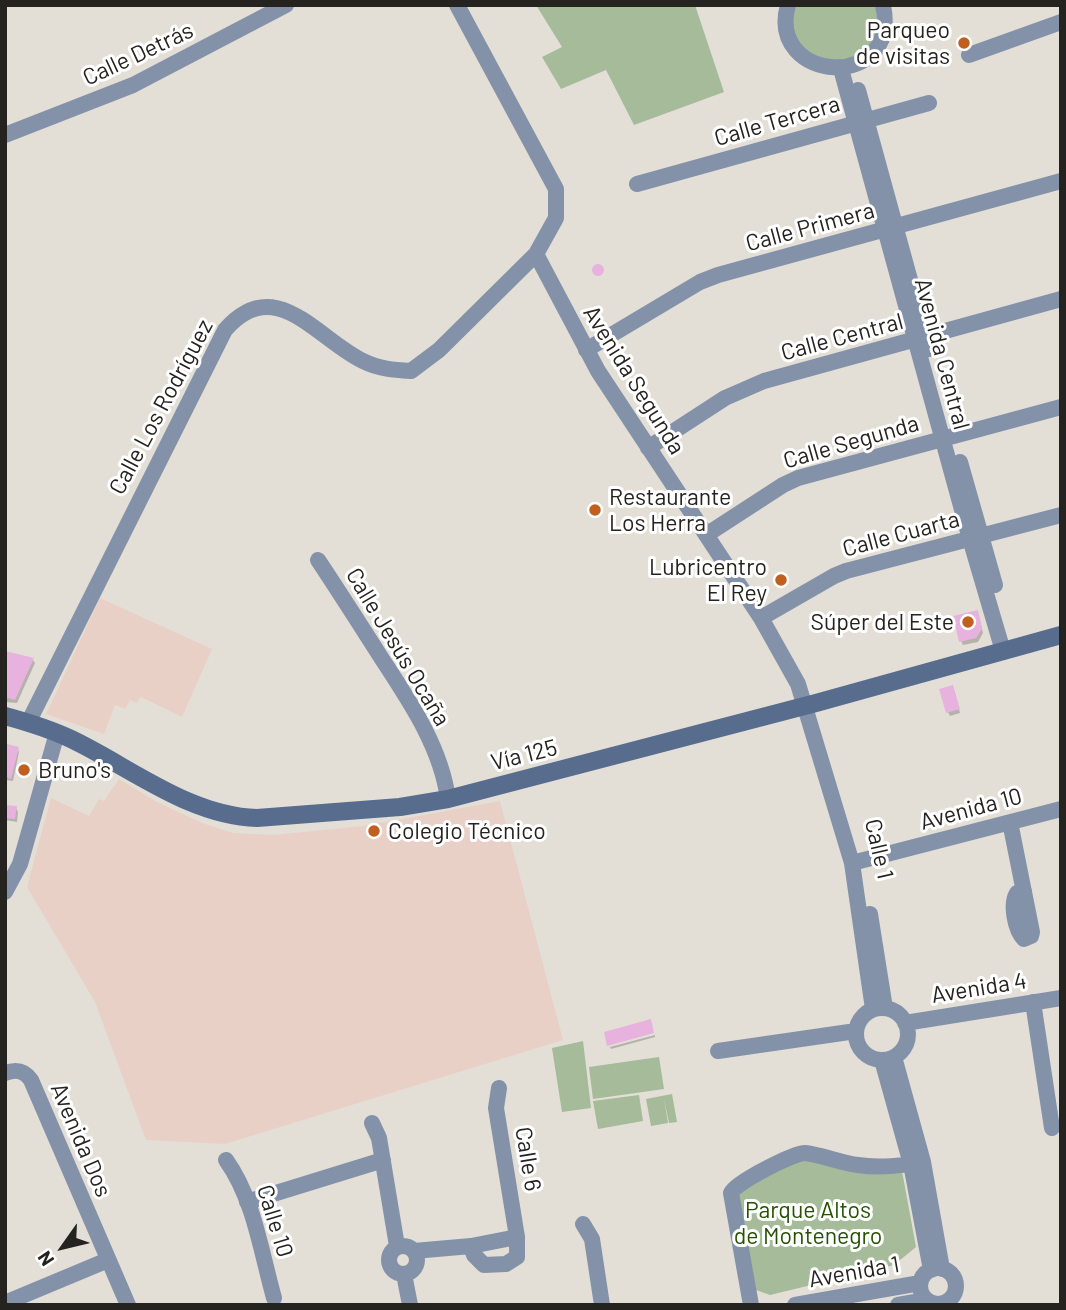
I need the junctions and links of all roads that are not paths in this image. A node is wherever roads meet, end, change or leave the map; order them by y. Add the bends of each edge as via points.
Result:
1 (286, 5) edge
2 (457, 5) edge
3 (788, 5) edge
4 (883, 5) edge
5 (1061, 22) edge
6 (969, 55) dead end
7 (846, 68) junction
8 (929, 103) dead end
9 (861, 121) junction
10 (5, 135) edge
11 (1061, 181) edge
12 (638, 184) dead end
13 (890, 229) junction
14 (536, 254) junction
15 (1061, 299) edge
16 (921, 339) junction
17 (586, 350) junction
18 (1061, 407) edge
19 (947, 438) junction
20 (648, 448) junction
21 (1061, 515) edge
22 (706, 535) junction
23 (975, 538) junction
24 (318, 560) dead end
25 (761, 618) junction
26 (1061, 635) edge
27 (1008, 649) junction
28 (811, 705) junction
29 (5, 716) edge
30 (28, 723) junction
31 (57, 733) junction
32 (448, 799) junction
33 (1061, 809) edge
34 (1010, 822) junction
35 (857, 862) junction
36 (1024, 891) dead end
37 (5, 892) edge
38 (1061, 998) edge
39 (1033, 1002) junction
40 (879, 1009) junction
41 (905, 1023) junction
42 (856, 1031) junction
43 (718, 1051) dead end
44 (888, 1059) junction
45 (5, 1073) edge
46 (499, 1088) dead end
47 (372, 1123) dead end
48 (1052, 1128) dead end
49 (226, 1160) dead end
50 (383, 1160) junction
51 (917, 1163) junction
52 (247, 1202) junction
53 (583, 1224) dead end
54 (517, 1237) junction
55 (397, 1246) junction
56 (471, 1246) junction
57 (414, 1251) junction
58 (108, 1260) junction
59 (937, 1270) junction
60 (404, 1274) junction
61 (920, 1283) junction
62 (274, 1298) dead end
63 (5, 1303) edge
64 (937, 1303) edge
65 (128, 1305) edge
66 (410, 1305) edge
67 (602, 1305) edge
68 (751, 1305) edge
69 (795, 1305) edge
70 (898, 1305) edge

1 - 10 street, Calle Detrás via 133,85
2 - 14 street, Calle Los Rodríguez via 556,189 556,218
3 - 7 street via 786,27 796,50 816,65
4 - 7 street via 881,39 866,59
5 - 6 street
7 - 9 street, Avenida Central
8 - 9 street, Calle Tercera
9 - 12 street, Calle Tercera
9 - 13 street, Avenida Central
11 - 13 street, Calle Primera
13 - 16 street, Avenida Central
13 - 17 street, Calle Primera via 700,282
14 - 17 street, Avenida Segunda
14 - 30 street, Calle Los Rodríguez via 439,350 411,371 384,369 361,360 299,317 274,306 251,308 236,317 219,341
15 - 16 street, Calle Central
16 - 19 street, Avenida Central
16 - 20 street, Calle Central via 743,389
17 - 20 street, Avenida Segunda
18 - 19 street, Calle Segunda
19 - 22 street, Calle Segunda via 799,478
19 - 23 street, Avenida Central
20 - 22 street, Avenida Segunda
21 - 23 street, Calle Cuarta
22 - 25 street, Avenida Segunda
23 - 25 street, Calle Cuarta via 834,576
23 - 27 street, Avenida Central
24 - 32 street, Calle Jesús Ocaña via 414,709 439,761
25 - 28 street, Avenida Segunda
26 - 27 main road, Vía 125
27 - 28 main road, Vía 125
28 - 32 main road, Vía 125
28 - 35 street, Calle 1
29 - 30 main road, Vía 125
30 - 31 main road, Vía 125
31 - 32 main road, Vía 125 via 170,792 239,818 400,807
31 - 37 street via 20,864
33 - 34 street, Avenida 10
34 - 35 street, Avenida 10
34 - 36 street
35 - 40 street, Calle 1
38 - 39 street, Avenida 4
39 - 41 street, Avenida 4
39 - 48 street
40 - 41 street via 897,1013
40 - 42 street via 861,1018
41 - 44 street via 908,1039 900,1053
42 - 43 street
42 - 44 street via 866,1055
44 - 51 street
45 - 58 street, Avenida Dos via 23,1072 31,1080
46 - 54 street, Calle 6 via 496,1108
47 - 50 street
49 - 52 street, Calle 10
50 - 52 street
50 - 55 street
51 - 59 street
51 - 68 street via 860,1166 803,1153 734,1186 731,1193
52 - 62 street, Calle 10
53 - 67 street via 592,1239
54 - 56 street
54 - 56 street via 517,1257 506,1264 484,1265
55 - 57 street
55 - 60 street via 388,1262
56 - 57 street
57 - 60 street via 416,1265
58 - 63 street
58 - 65 street, Avenida Dos
59 - 61 street
59 - 64 street via 952,1276 955,1287 951,1298
60 - 66 street
61 - 64 street via 920,1289
61 - 69 street, Avenida 1
64 - 70 street, Avenida 1

